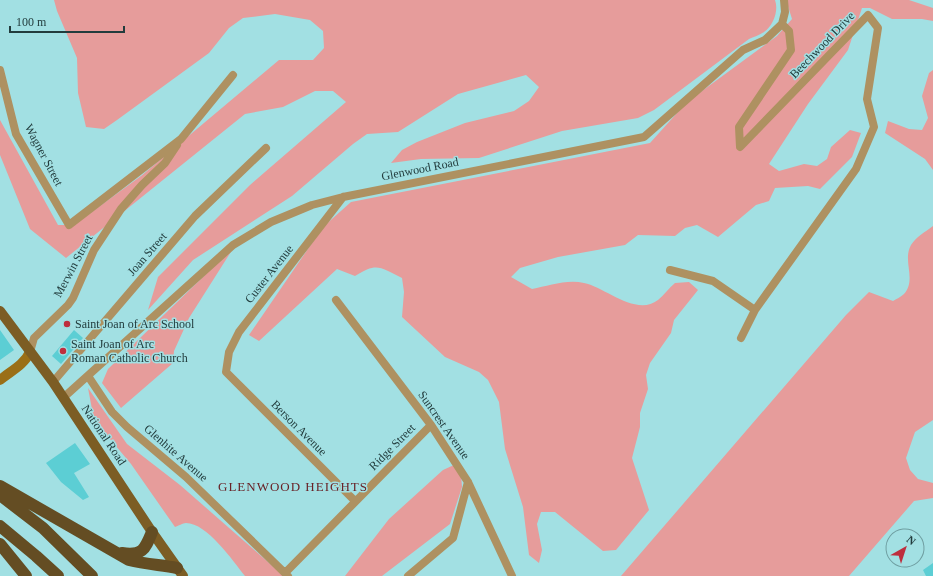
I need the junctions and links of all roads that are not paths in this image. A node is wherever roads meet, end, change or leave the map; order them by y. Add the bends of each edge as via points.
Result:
1 (784, 0) edge
2 (782, 24) junction
3 (0, 70) edge
4 (233, 74) dead end
5 (181, 139) junction
6 (266, 148) dead end
7 (343, 197) junction
8 (69, 225) joint
9 (670, 270) dead end
10 (336, 300) dead end
11 (755, 310) junction
12 (0, 311) edge
13 (741, 338) dead end
14 (30, 352) junction
15 (226, 372) joint
16 (88, 376) junction
17 (0, 380) edge
18 (53, 382) junction
19 (63, 398) junction
20 (431, 424) junction
21 (468, 482) junction
22 (0, 486) edge
23 (0, 495) edge
24 (355, 501) junction
25 (0, 526) edge
26 (152, 532) junction
27 (0, 544) edge
28 (114, 552) junction
29 (180, 572) edge
30 (287, 574) edge
31 (26, 576) edge
32 (58, 576) edge
33 (92, 576) edge
34 (408, 576) edge
35 (512, 576) edge

1 - 2 street
2 - 7 street, Glenwood Road via 765,40 743,50 644,137
2 - 11 street, Beechwood Drive via 790,31 791,50 739,127 740,147 868,15 878,28 867,99 874,127 856,169
3 - 8 street, Wagner Street via 16,134
4 - 5 street, Merwin Street
5 - 8 street, Merwin Street
5 - 14 street, Merwin Street via 165,163 121,209 94,250 68,306 34,338
6 - 18 street, Joan Street via 195,216
7 - 15 street, Custer Avenue via 239,332 229,352
7 - 16 street, Glenwood Road via 312,205 271,222 233,245
9 - 11 street via 713,281
10 - 20 street, Suncrest Avenue
11 - 13 street, Beechwood Drive
12 - 14 main road, National Road
14 - 17 street, Merwin Street via 27,359
14 - 18 main road, National Road
15 - 24 street, Berson Avenue
16 - 19 street, Glenwood Road
16 - 30 street, Glenhite Avenue via 112,412 127,427 186,477
18 - 19 main road, National Road
19 - 26 main road, National Road
20 - 21 street, Suncrest Avenue
20 - 24 street, Ridge Street
21 - 34 street via 453,538
21 - 35 street, Suncrest Avenue
22 - 28 highway
23 - 33 highway via 43,528
24 - 30 street, Ridge Street
25 - 32 highway
26 - 28 highway via 139,553 130,555
26 - 29 main road, National Road
27 - 31 highway
28 - 29 highway via 142,564 156,564

